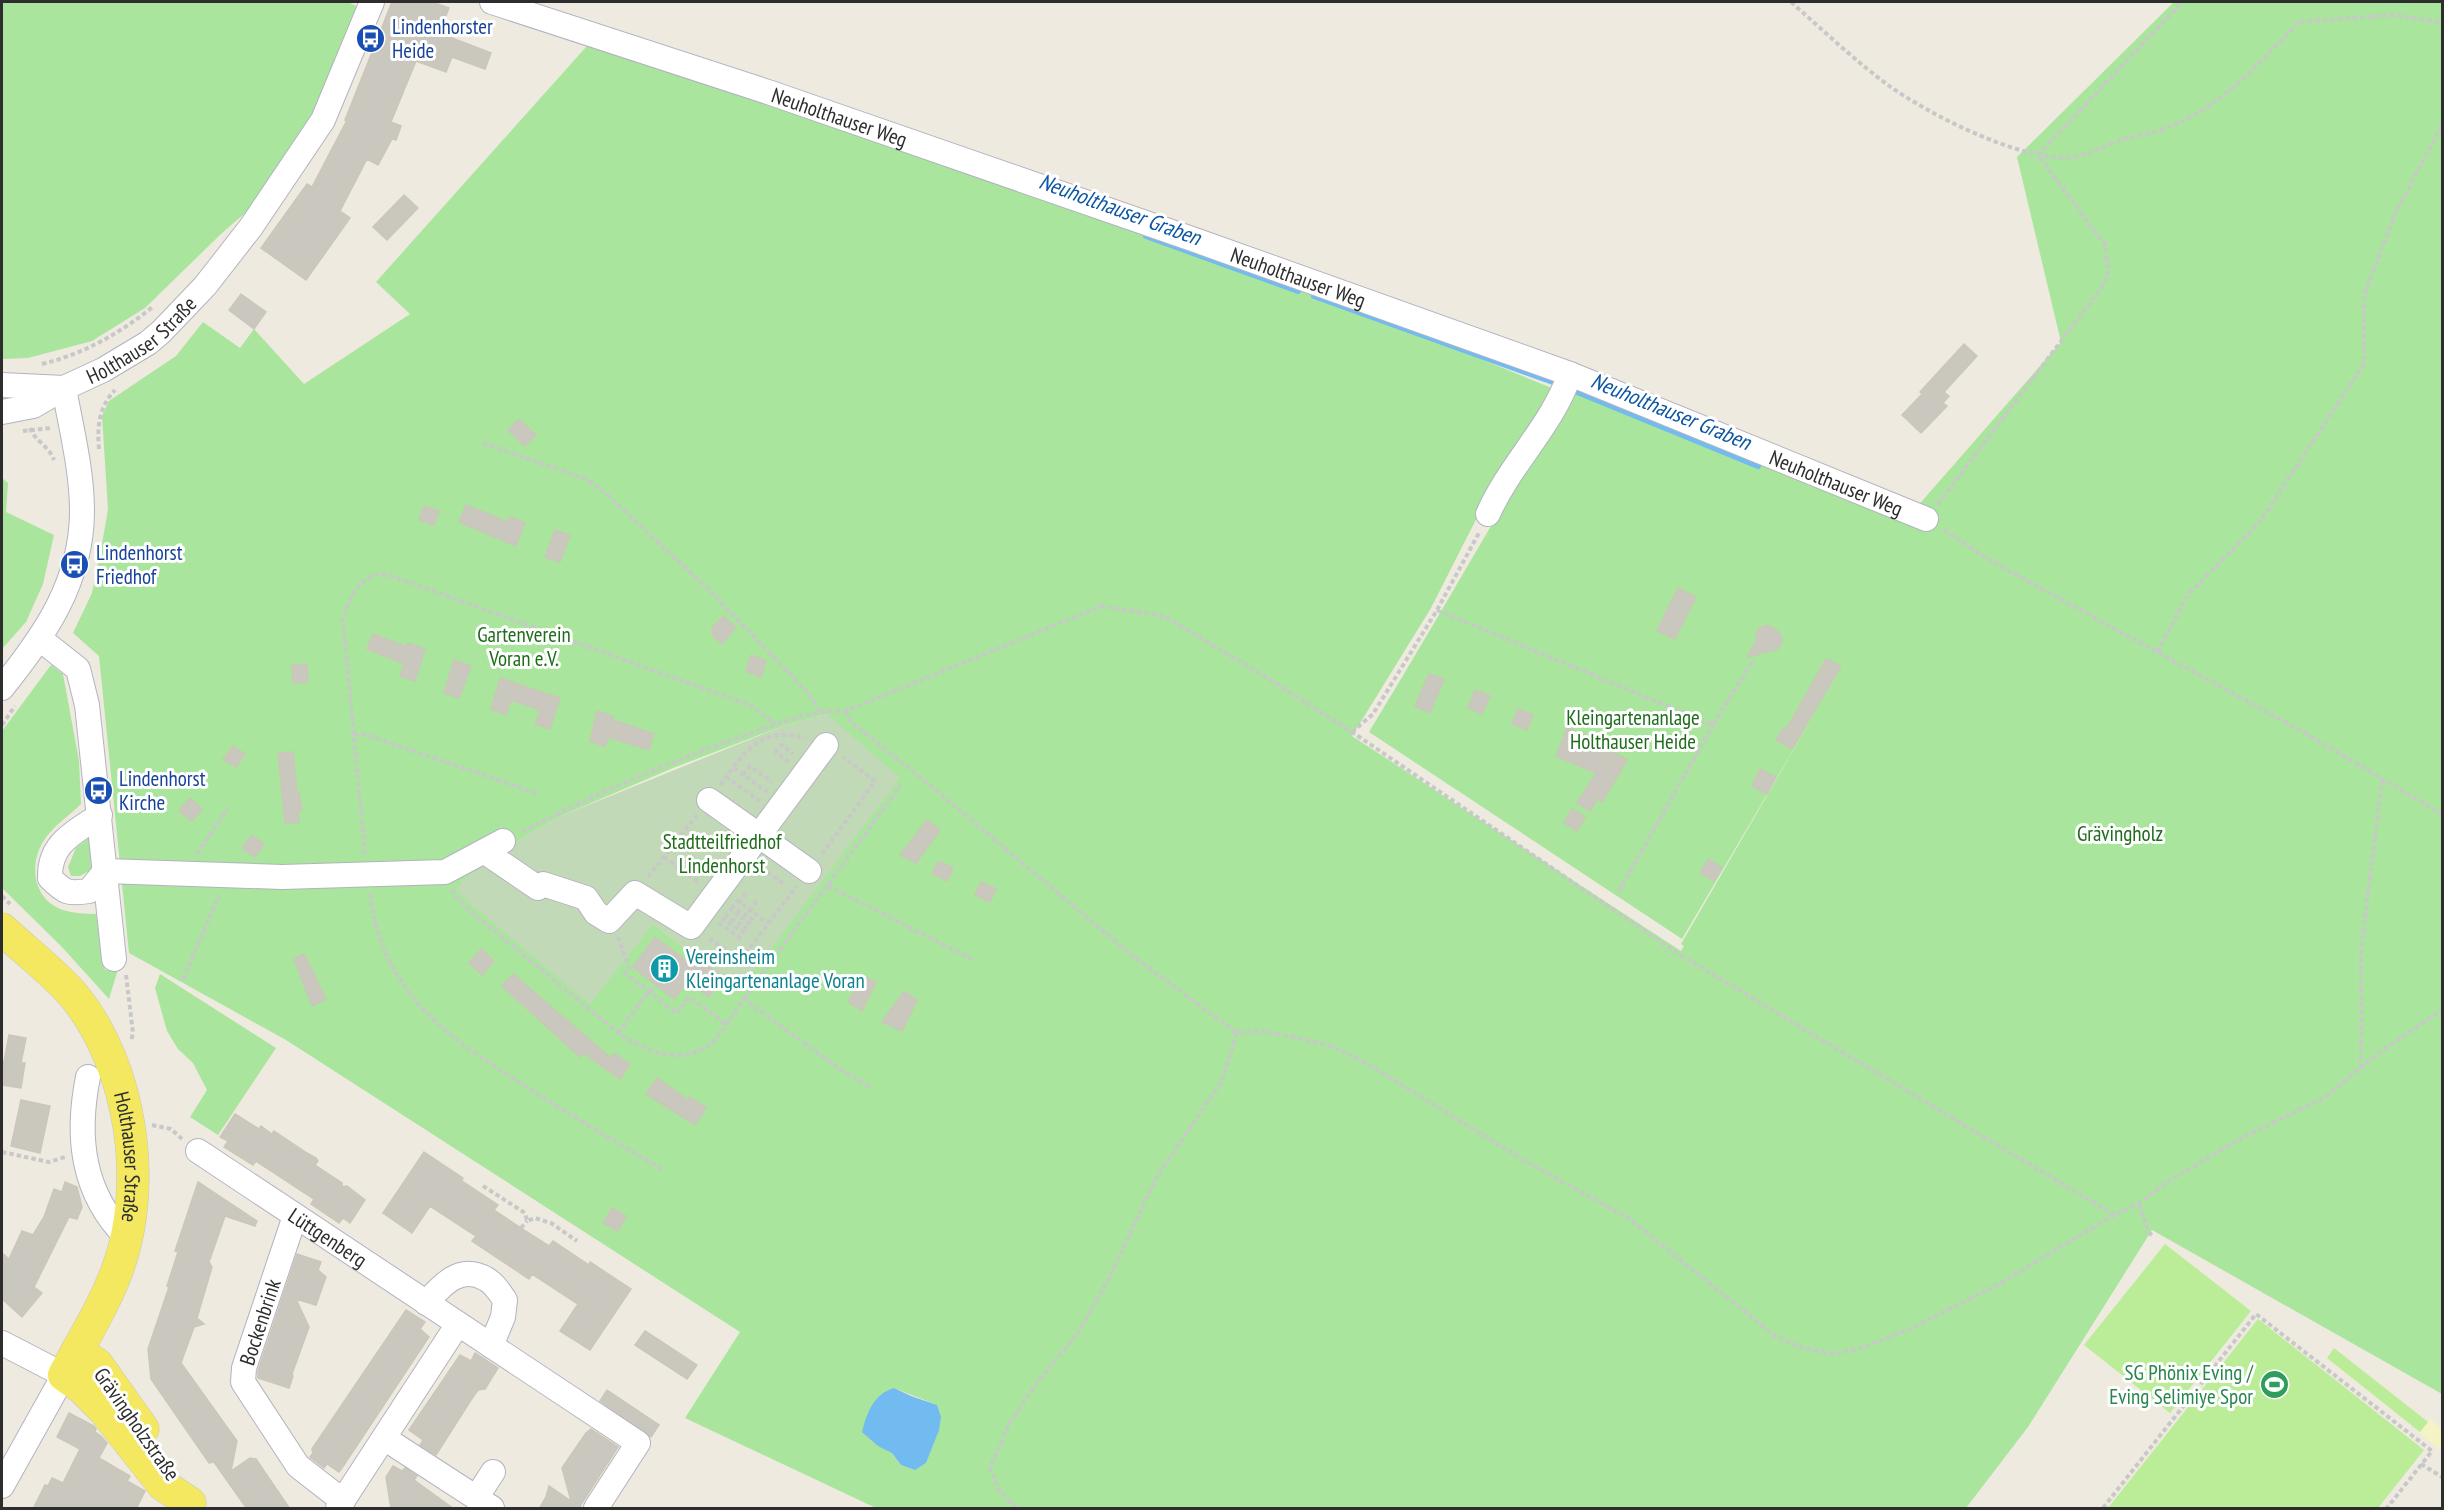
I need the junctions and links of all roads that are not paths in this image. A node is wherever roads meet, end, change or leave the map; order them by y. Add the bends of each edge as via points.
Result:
1 (372, 2) edge
2 (492, 2) edge
3 (1570, 374) junction
4 (2, 385) edge
5 (64, 388) junction
6 (2, 412) edge
7 (1488, 514) road end
8 (1926, 519) road end
9 (40, 639) junction
10 (2, 688) edge
11 (826, 745) road end
12 (709, 800) road end
13 (100, 815) junction
14 (759, 836) junction
15 (105, 871) junction
16 (809, 871) road end
17 (2, 929) edge
18 (114, 959) road end
19 (100, 1073) junction
20 (198, 1151) dead end
21 (295, 1216) junction
22 (127, 1239) junction
23 (426, 1303) junction
24 (458, 1324) junction
25 (2, 1343) edge
26 (491, 1346) junction
27 (70, 1363) junction
28 (384, 1438) junction
29 (493, 1472) dead end
30 (2, 1486) edge
31 (484, 1503) edge
32 (340, 1505) edge
33 (192, 1506) edge
34 (596, 1509) edge

1 - 5 street, Holthauser Straße via 323,120 251,227 205,286 148,343
2 - 3 street, Neuholthauser Weg via 1196,240
3 - 7 street via 1555,410 1505,480
3 - 8 street, Neuholthauser Weg
4 - 5 street
5 - 6 street via 33,406
5 - 9 street, Holthauser Straße via 82,512 78,550 68,587
9 - 10 street, Holthauser Straße
9 - 13 street via 78,669 87,705
11 - 14 street via 776,803
12 - 14 street
13 - 15 street
13 - 15 street via 56,850 50,863 50,878 70,894 89,891
14 - 15 street via 722,903 702,923 635,893 609,921 596,913 586,898 543,884 538,888 494,847 445,872 282,877
14 - 16 street
15 - 18 street
17 - 19 main road, Holthauser Straße via 74,997 101,1038
19 - 22 main road, Holthauser Straße via 130,1125 135,1175
19 - 22 street via 82,1106 82,1151 96,1198
20 - 21 street, Lüttgenberg
21 - 23 street, Lüttgenberg
21 - 32 street, Bockenbrink via 244,1368 243,1382 298,1466
22 - 27 main road, Holthauser Straße via 101,1306
23 - 24 street, Lüttgenberg
23 - 26 street via 447,1280 470,1273 488,1279 505,1300
24 - 26 street, Lüttgenberg
24 - 28 street
25 - 27 street
26 - 34 street, Lüttgenberg via 638,1443
27 - 30 street
27 - 33 main road, Grävingholzstraße via 98,1364
28 - 31 street
28 - 32 street
29 - 31 street

